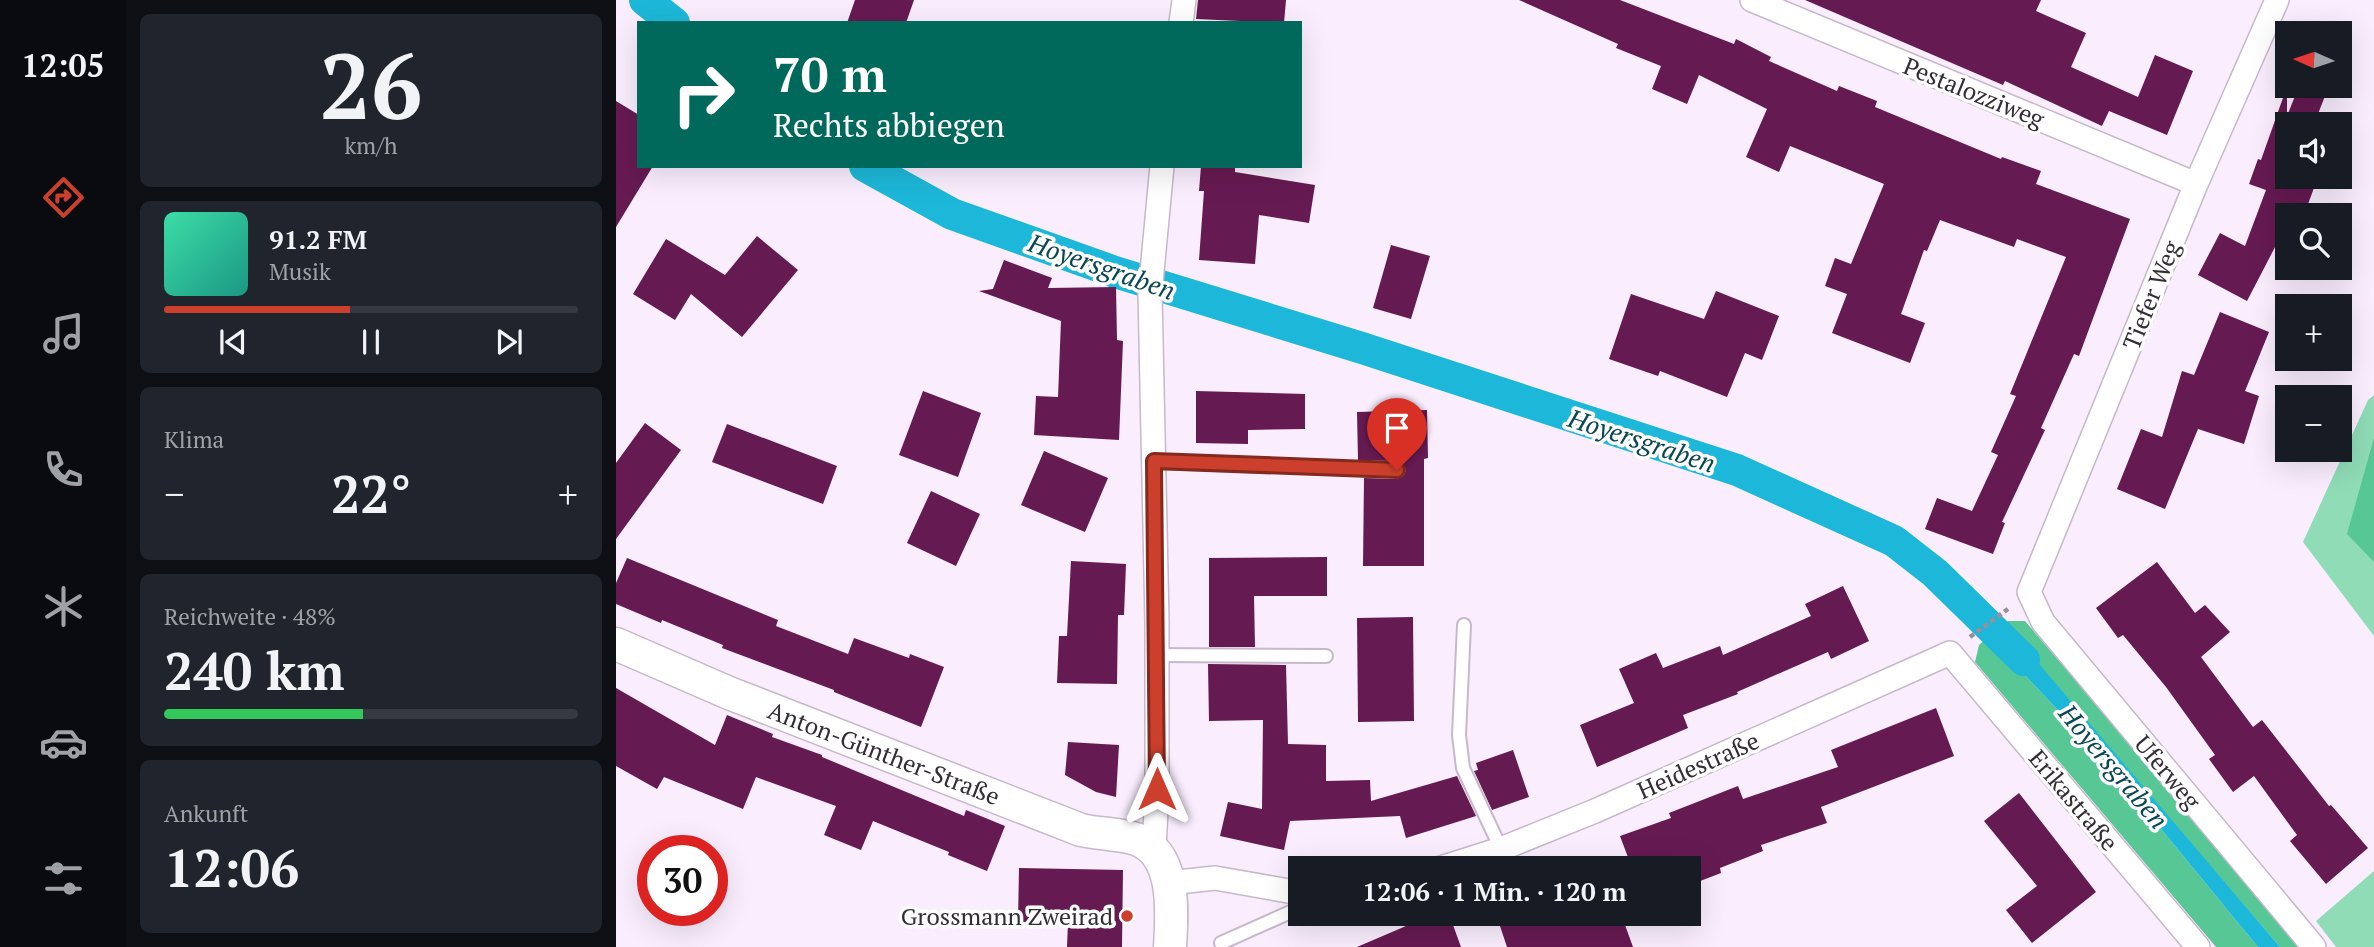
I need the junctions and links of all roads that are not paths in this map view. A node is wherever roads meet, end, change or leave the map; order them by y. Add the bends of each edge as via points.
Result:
1 (1184, 0) edge
2 (1752, 0) edge
3 (2277, 0) edge
4 (1181, 21) edge
5 (1162, 168) edge
6 (2196, 184) junction
7 (1154, 461) junction
8 (1397, 470) dead end
9 (2029, 592) joint
10 (1464, 625) dead end
11 (616, 643) edge
12 (1950, 653) joint
13 (1157, 654) junction
14 (1326, 656) dead end
15 (1502, 849) junction
16 (1154, 850) junction
17 (1480, 856) edge
18 (1169, 883) junction
19 (1288, 891) edge
20 (1288, 913) edge
21 (1221, 943) dead end
22 (1170, 947) edge
23 (2198, 947) edge
24 (2314, 947) edge

1 - 4 street
2 - 6 street, Pestalozziweg
3 - 6 street, Tiefer Weg
5 - 7 street via 1150,293
6 - 9 street, Tiefer Weg
7 - 8 lane
7 - 13 street
9 - 24 street, Uferweg via 2043,622
10 - 15 lane via 1459,735 1464,768
11 - 16 main road, Anton-Günther-Straße via 729,693 1082,830 1136,839
12 - 15 street, Heidestraße
12 - 23 street, Erikastraße
13 - 14 lane
13 - 16 street
15 - 17 street, Heidestraße
16 - 18 main road
18 - 19 street via 1215,878
18 - 22 main road
20 - 21 lane

